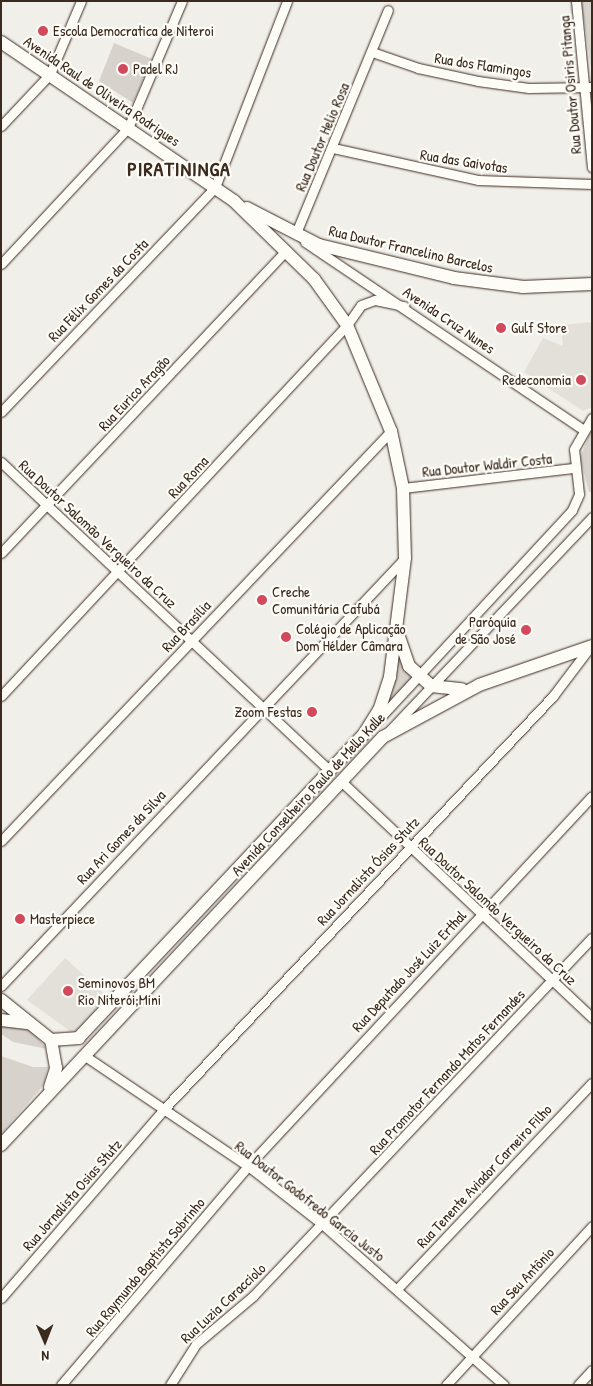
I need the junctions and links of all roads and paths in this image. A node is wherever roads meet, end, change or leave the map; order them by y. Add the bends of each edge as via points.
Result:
1 (80, 1) edge
2 (182, 1) edge
3 (287, 1) edge
4 (576, 1) edge
5 (388, 10) dead end
6 (1, 42) edge
7 (372, 52) junction
8 (50, 74) junction
9 (588, 87) edge
10 (1, 126) edge
11 (128, 128) junction
12 (333, 148) junction
13 (592, 166) edge
14 (592, 184) edge
15 (215, 187) junction
16 (234, 201) junction
17 (298, 234) junction
18 (286, 251) junction
19 (1, 264) edge
20 (592, 284) edge
21 (404, 306) junction
22 (347, 325) junction
23 (1, 412) edge
24 (592, 418) edge
25 (582, 429) junction
26 (391, 431) junction
27 (1, 462) edge
28 (573, 468) junction
29 (403, 488) junction
30 (47, 505) junction
31 (592, 517) edge
32 (1, 553) edge
33 (405, 558) junction
34 (118, 572) junction
35 (399, 630) junction
36 (191, 640) junction
37 (591, 647) edge
38 (420, 677) junction
39 (479, 685) junction
40 (431, 686) junction
41 (1, 696) edge
42 (261, 706) junction
43 (364, 734) junction
44 (383, 737) junction
45 (329, 770) junction
46 (342, 782) junction
47 (592, 796) edge
48 (1, 841) edge
49 (410, 846) junction
50 (481, 913) junction
51 (592, 938) edge
52 (552, 981) junction
53 (1, 986) edge
54 (1, 1000) edge
55 (592, 1018) edge
56 (1, 1020) edge
57 (34, 1026) junction
58 (51, 1040) junction
59 (85, 1056) junction
60 (592, 1083) edge
61 (48, 1091) junction
62 (163, 1110) junction
63 (6, 1137) edge
64 (1, 1145) edge
65 (248, 1166) junction
66 (322, 1224) junction
67 (592, 1226) edge
68 (397, 1289) junction
69 (1, 1298) edge
70 (472, 1355) junction
71 (592, 1370) edge
72 (61, 1385) edge
73 (170, 1385) edge
74 (446, 1385) edge
75 (504, 1385) edge
76 (578, 1385) edge

1 - 8 street
2 - 11 street
3 - 15 street
4 - 9 street, Rua Doutor Osiris Pitanga
5 - 7 street, Rua Doutor Helio Rosa
6 - 8 main road, Avenida Raul de Oliveira Rodrigues
7 - 9 street, Rua dos Flamingos via 418,68 478,81
7 - 12 street, Rua Doutor Helio Rosa
8 - 10 street
8 - 11 main road, Avenida Raul de Oliveira Rodrigues
9 - 13 street, Rua Doutor Osiris Pitanga
11 - 15 main road, Avenida Raul de Oliveira Rodrigues
11 - 19 street
12 - 14 street, Rua das Gaivotas via 478,180
12 - 17 street, Rua Doutor Helio Rosa
15 - 16 main road, Avenida Raul de Oliveira Rodrigues
15 - 23 street, Rua Félix Gomes da Costa
16 - 17 main road, Rua Doutor Francelino Barcelos
16 - 18 main road
17 - 20 main road, Rua Doutor Francelino Barcelos via 332,249 454,278 523,287
17 - 21 street, Avenida Cruz Nunes via 317,252
18 - 22 main road
18 - 30 street, Rua Eurico Aragão
21 - 22 street, Rua Roma via 367,301
21 - 25 street, Avenida Cruz Nunes
22 - 26 main road
22 - 34 street, Rua Roma
24 - 25 street
25 - 28 street
26 - 29 main road
26 - 36 street, Rua Brasília
27 - 30 street, Rua Doutor Salomão Vergueiro da Cruz
28 - 29 street, Rua Doutor Waldir Costa
28 - 38 street, Avenida Conselheiro Paulo de Mello Kalle via 579,494 568,516
29 - 33 main road
30 - 32 street, Rua Eurico Aragão
30 - 34 street, Rua Doutor Salomão Vergueiro da Cruz
31 - 40 street, Avenida Conselheiro Paulo de Mello Kalle
33 - 35 main road
33 - 42 street, Rua Ari Gomes da Silva
34 - 36 street, Rua Doutor Salomão Vergueiro da Cruz
34 - 41 street, Rua Roma
35 - 38 main road via 405,658
35 - 43 main road via 384,698
36 - 42 street, Rua Doutor Salomão Vergueiro da Cruz
36 - 48 street, Rua Brasília
37 - 39 main road
37 - 49 street, Rua Jornalista Ósias Stutz via 553,696
38 - 40 main road
38 - 43 street, Avenida Conselheiro Paulo de Mello Kalle
39 - 40 main road via 453,691
39 - 44 main road
40 - 44 street, Avenida Conselheiro Paulo de Mello Kalle
42 - 45 street, Rua Doutor Salomão Vergueiro da Cruz
42 - 53 street, Rua Ari Gomes da Silva
43 - 45 main road, Avenida Conselheiro Paulo de Mello Kalle
44 - 46 main road, Avenida Conselheiro Paulo de Mello Kalle
45 - 58 main road, Avenida Conselheiro Paulo de Mello Kalle via 85,1033 71,1040
46 - 49 street, Rua Doutor Salomão Vergueiro da Cruz
46 - 59 main road, Avenida Conselheiro Paulo de Mello Kalle
47 - 50 street, Rua Deputado José Luiz Erthal
49 - 50 street, Rua Doutor Salomão Vergueiro da Cruz
49 - 62 street, Rua Jornalista Ósias Stutz
50 - 52 street, Rua Doutor Salomão Vergueiro da Cruz
50 - 65 street, Rua Deputado José Luiz Erthal
51 - 52 street, Rua Promotor Fernando Matos Fernandes
52 - 55 street, Rua Doutor Salomão Vergueiro da Cruz
52 - 66 street, Rua Promotor Fernando Matos Fernandes
54 - 57 main road
56 - 57 main road
57 - 58 main road
58 - 61 main road via 56,1068
59 - 61 main road, Avenida Conselheiro Paulo de Mello Kalle
59 - 62 street, Rua Doutor Godofredo Garcia Justo
60 - 68 street, Rua Tenente Aviador Carneiro Filho
61 - 63 main road, Avenida Conselheiro Paulo de Mello Kalle
62 - 65 street, Rua Doutor Godofredo Garcia Justo
62 - 69 street, Rua Jornalista Osias Stutz
63 - 64 main road, Avenida Conselheiro Paulo de Mello Kalle
65 - 66 street, Rua Doutor Godofredo Garcia Justo
65 - 72 street, Rua Raymundo Baptista Sobrinho
66 - 68 street, Rua Doutor Godofredo Garcia Justo
66 - 73 street, Rua Luzia Caracciolo via 241,1308 196,1344
67 - 70 street, Rua Seu Antônio
68 - 70 street, Rua Doutor Godofredo Garcia Justo
70 - 74 street, Rua Seu Antônio
70 - 75 street, Rua Doutor Godofredo Garcia Justo
71 - 76 street

